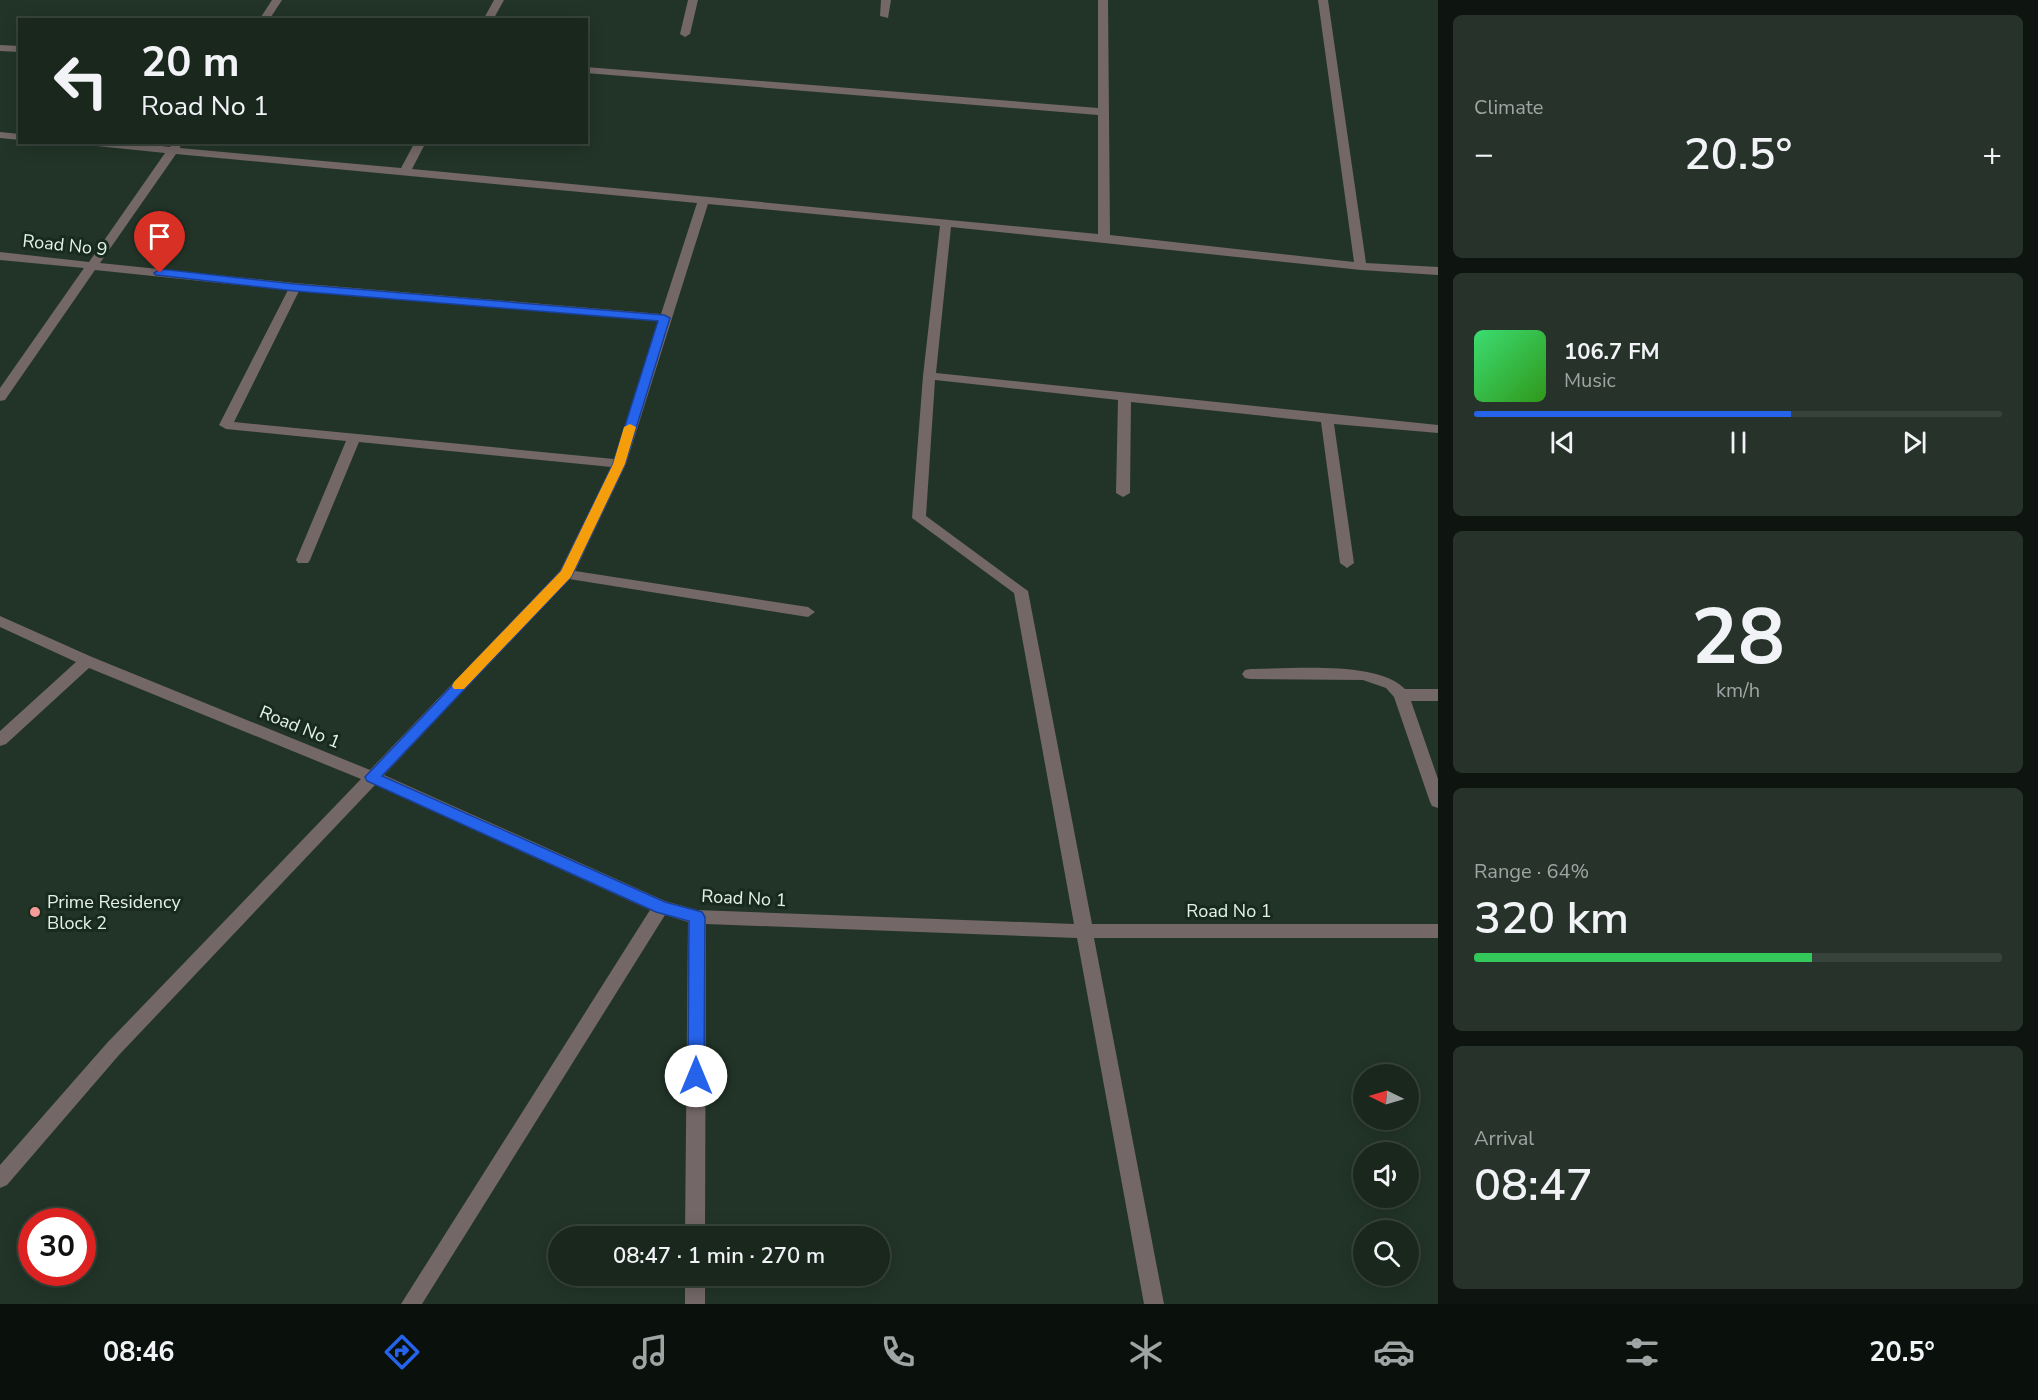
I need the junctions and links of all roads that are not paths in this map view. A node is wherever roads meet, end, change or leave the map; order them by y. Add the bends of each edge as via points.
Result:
1 (278, 0) edge
2 (499, 0) edge
3 (693, 0) edge
4 (886, 0) edge
5 (1103, 0) edge
6 (1323, 0) edge
7 (885, 16) dead end
8 (265, 18) edge
9 (489, 18) edge
10 (685, 34) dead end
11 (0, 48) edge
12 (18, 50) edge
13 (588, 70) edge
14 (1104, 112) junction
15 (0, 135) edge
16 (18, 137) edge
17 (131, 144) edge
18 (420, 144) edge
19 (175, 146) edge
20 (405, 172) junction
21 (704, 200) junction
22 (946, 224) junction
23 (1104, 238) junction
24 (0, 256) edge
25 (92, 265) junction
26 (1361, 266) junction
27 (1438, 270) edge
28 (295, 287) junction
29 (664, 318) junction
30 (929, 376) junction
31 (3, 389) edge
32 (1125, 397) junction
33 (1326, 419) junction
34 (1438, 429) edge
35 (354, 438) junction
36 (619, 464) junction
37 (1123, 493) dead end
38 (303, 560) dead end
39 (1347, 563) dead end
40 (566, 574) junction
41 (808, 612) dead end
42 (0, 621) edge
43 (87, 661) junction
44 (1250, 674) dead end
45 (1401, 695) junction
46 (1438, 695) edge
47 (0, 740) edge
48 (372, 777) junction
49 (1438, 802) edge
50 (662, 907) junction
51 (697, 917) junction
52 (1084, 931) junction
53 (1438, 931) edge
54 (0, 1179) edge
55 (695, 1226) edge
56 (695, 1286) edge
57 (411, 1304) edge
58 (695, 1304) edge
59 (1154, 1304) edge

1 - 8 street
2 - 9 street
3 - 10 street
4 - 7 street
5 - 14 street
6 - 26 street
11 - 12 street
13 - 14 street
14 - 23 street
15 - 16 street
17 - 19 street
18 - 20 street
19 - 20 street
19 - 25 street
20 - 21 street
21 - 22 street
21 - 29 street
22 - 23 street
22 - 30 street
23 - 26 street
24 - 25 street, Road No 9
25 - 28 street, Road No 9
25 - 31 street
26 - 27 street
28 - 29 street, Road No 9
28 - 35 street via 226,424
29 - 36 street
30 - 32 street
30 - 52 street via 919,518 1021,591
32 - 33 street
32 - 37 street
33 - 34 street
33 - 39 street
35 - 36 street
35 - 38 street
36 - 40 street
40 - 41 street
40 - 48 street
42 - 43 street, Road No 1
43 - 47 street
43 - 48 street, Road No 1
44 - 45 street via 1364,675 1390,684
45 - 46 street
45 - 49 street
48 - 50 street, Road No 1
48 - 54 street via 113,1049
50 - 51 street, Road No 1
50 - 57 street
51 - 52 street, Road No 1
51 - 55 street
52 - 53 street, Road No 1
52 - 59 street
56 - 58 street

